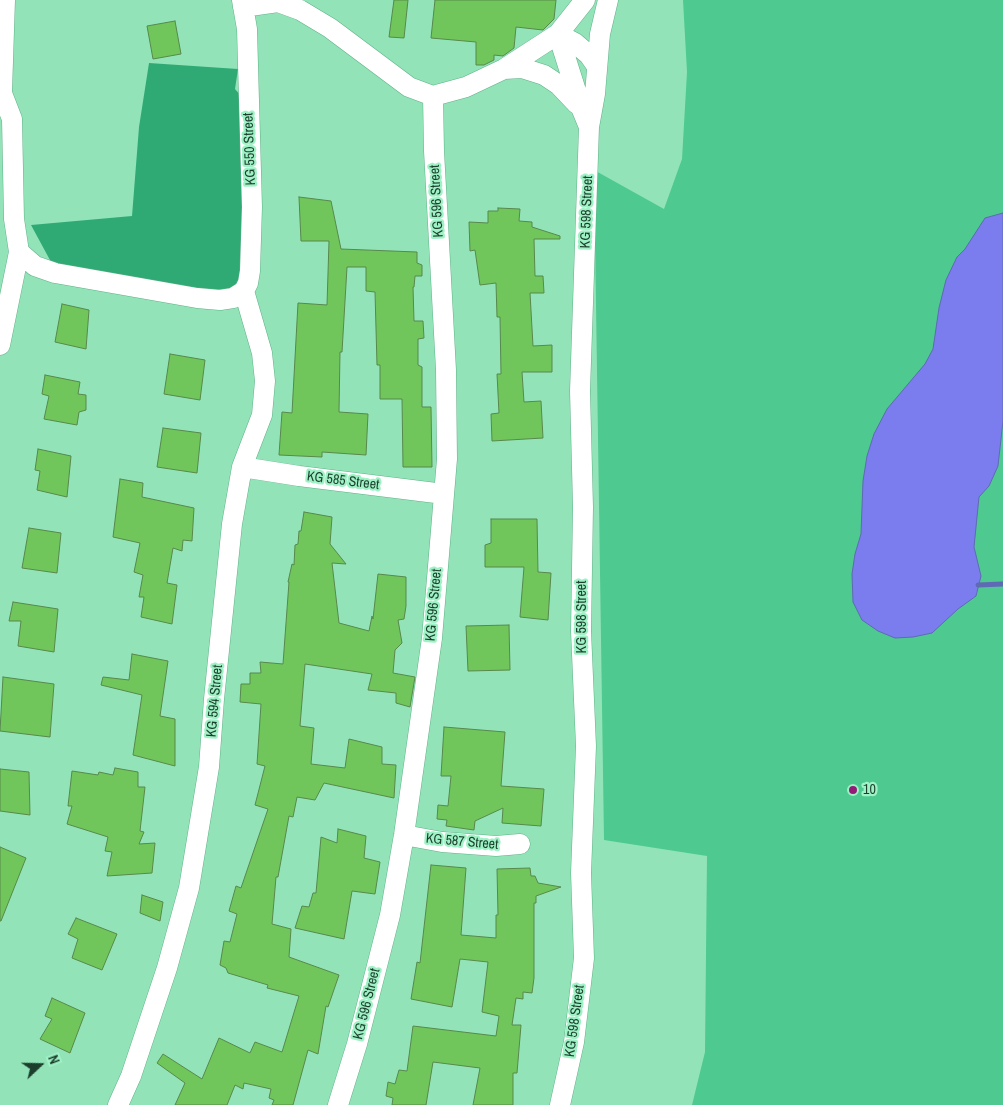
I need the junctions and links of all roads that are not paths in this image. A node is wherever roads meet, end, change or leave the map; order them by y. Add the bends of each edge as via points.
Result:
1 (5, 0) edge
2 (608, 0) edge
3 (581, 2) edge
4 (242, 4) edge
5 (558, 34) junction
6 (596, 65) junction
7 (504, 69) junction
8 (1, 90) edge
9 (432, 96) junction
10 (586, 118) junction
11 (19, 252) junction
12 (244, 291) junction
13 (0, 345) edge
14 (242, 468) junction
15 (444, 494) junction
16 (404, 835) junction
17 (520, 844) dead end
18 (118, 1105) edge
19 (338, 1105) edge
20 (560, 1105) edge

1 - 8 street
2 - 6 street, KG 598 Street
3 - 5 street
4 - 9 street, KG 550 Street via 278,2 300,10 330,28 409,87
4 - 12 street, KG 550 Street via 248,29 252,207 250,271
5 - 6 street via 575,43
5 - 7 street
5 - 10 street, KG 598 Street
6 - 10 street, KG 598 Street via 595,94
7 - 9 street via 466,87
7 - 10 street via 522,68 544,75 559,85
8 - 11 street via 12,119 14,220
9 - 15 street, KG 596 Street via 446,370
10 - 20 street, KG 598 Street via 580,391 583,507 581,631 586,746 580,873 584,958 574,1042
11 - 12 street via 35,266 55,273 197,298 220,300 233,298
11 - 13 street
12 - 14 street, KG 594 Street via 262,354 265,381 262,415
14 - 15 street, KG 585 Street
14 - 18 street, KG 594 Street via 232,524 209,767 189,888 167,968
15 - 16 street, KG 596 Street via 432,638
16 - 17 street, KG 587 Street via 442,842 496,846
16 - 19 street, KG 596 Street via 390,915

